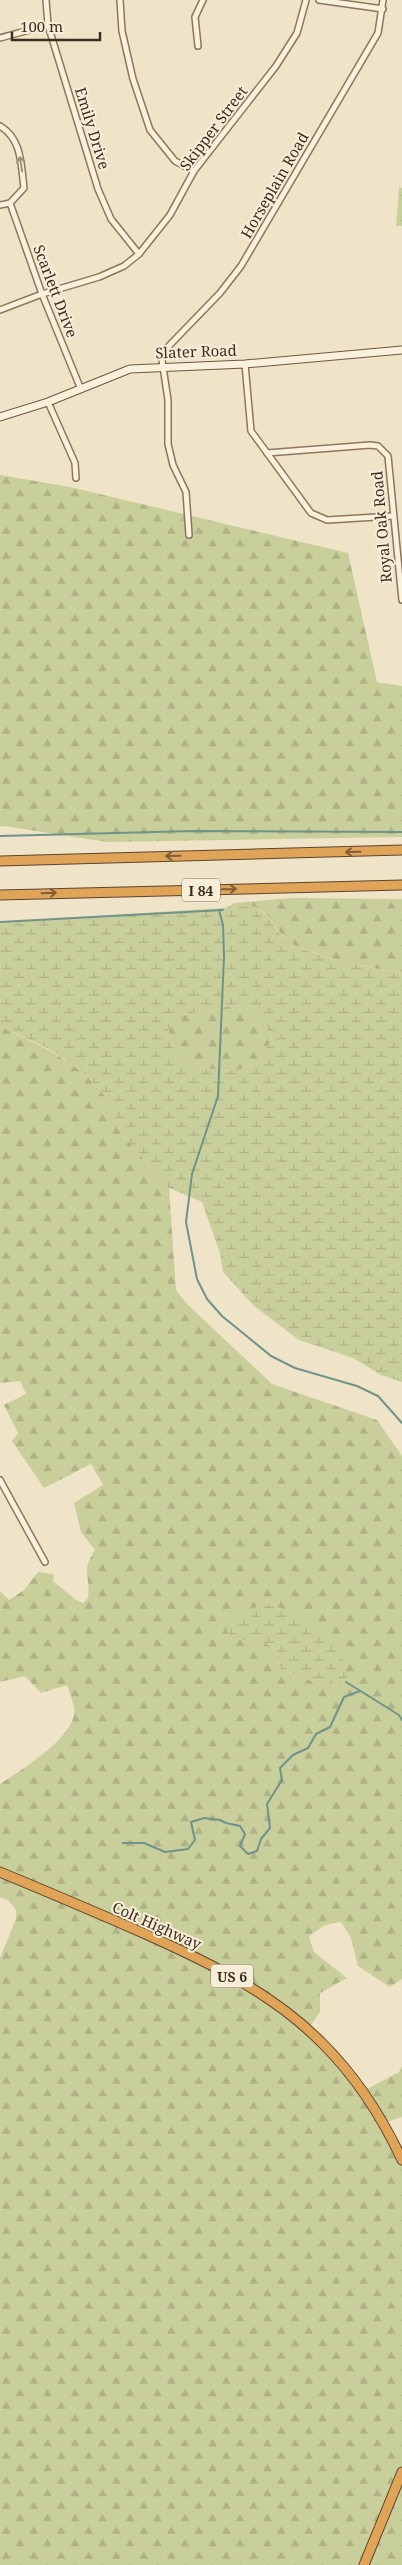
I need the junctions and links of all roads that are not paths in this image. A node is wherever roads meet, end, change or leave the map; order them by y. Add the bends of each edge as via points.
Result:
1 (46, 0) edge
2 (120, 0) edge
3 (203, 0) edge
4 (306, 0) edge
5 (319, 0) edge
6 (383, 0) edge
7 (383, 9) junction
8 (48, 25) junction
9 (0, 38) edge
10 (198, 46) dead end
11 (0, 126) edge
12 (194, 171) junction
13 (10, 203) junction
14 (0, 205) edge
15 (139, 254) junction
16 (42, 294) junction
17 (0, 310) edge
18 (402, 350) edge
19 (245, 364) junction
20 (163, 366) junction
21 (80, 388) junction
22 (48, 402) junction
23 (0, 417) edge
24 (267, 453) junction
25 (76, 478) dead end
26 (393, 516) junction
27 (189, 535) dead end
28 (402, 600) edge
29 (402, 850) edge
30 (0, 856) edge
31 (19, 860) junction
32 (0, 861) edge
33 (402, 885) edge
34 (0, 895) edge
35 (0, 1480) edge
36 (45, 1562) dead end
37 (0, 1872) edge
38 (402, 2160) edge
39 (402, 2472) edge
40 (364, 2565) edge

1 - 8 street, Emily Drive
2 - 12 street via 122,31 133,79 150,130 175,161
3 - 10 street via 195,17
4 - 12 street, Skipper Street via 297,33 276,66
5 - 7 street
6 - 7 street, Horseplain Road
7 - 20 street, Horseplain Road via 378,33 241,266 220,293 167,346 162,356
8 - 9 street
8 - 15 street, Emily Drive via 98,188 111,219
13 -> 11 street via 24,188 21,160 9,132
12 - 15 street, Skipper Street via 170,215
13 - 14 street
13 - 16 street, Scarlett Drive
15 - 16 street, Skipper Street via 124,266 99,277
16 - 17 street, Skipper Street
16 - 21 street, Scarlett Drive
18 - 19 main road, Slater Road
19 - 20 main road, Slater Road
19 - 24 street via 251,431
20 - 21 main road, Slater Road via 130,369
20 - 27 street via 168,400 168,444 173,465 186,492
21 - 22 main road, Slater Road
22 - 23 main road, Slater Road
22 - 25 street via 75,463
24 - 26 street via 311,513 327,520
24 - 26 street, Royal Oak Road via 378,446 388,456
26 - 28 street, Royal Oak Road
29 -> 31 highway
30 - 31 highway
31 - 32 highway
34 -> 33 highway, I 84
35 - 36 street
37 - 38 highway, Colt Highway / US 6 via 187,1952 242,1981 276,2004 313,2034 350,2074 375,2108
39 - 40 highway

